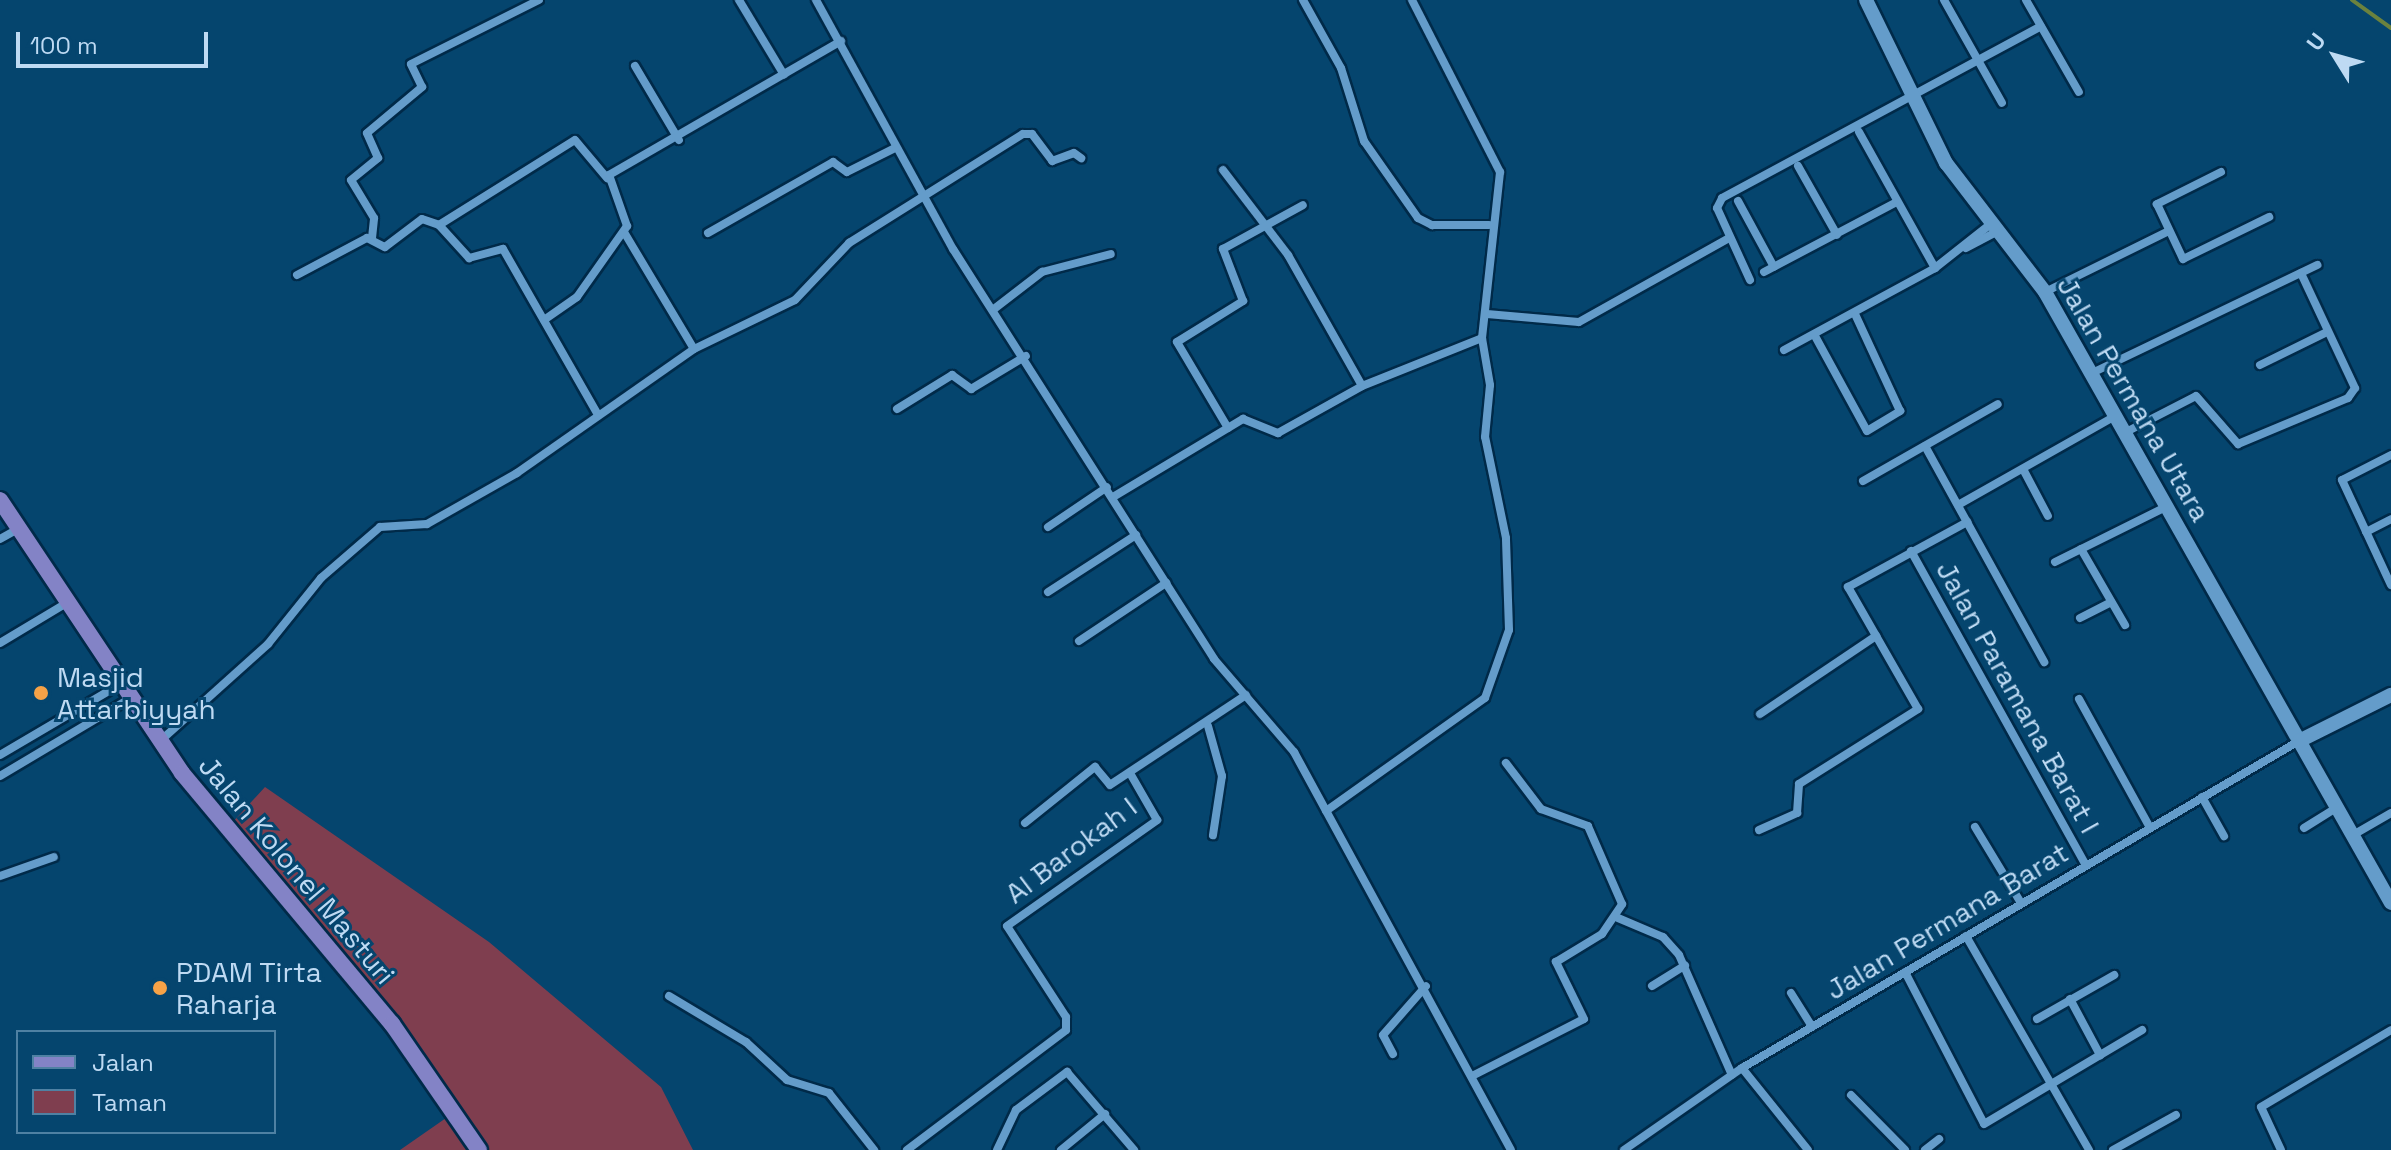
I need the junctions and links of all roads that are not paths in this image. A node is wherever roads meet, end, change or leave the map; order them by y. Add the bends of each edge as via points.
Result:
1 (539, 0) edge
2 (739, 0) edge
3 (816, 0) edge
4 (1303, 0) edge
5 (1412, 0) edge
6 (1866, 0) edge
7 (1944, 0) edge
8 (2026, 0) edge
9 (2041, 26) junction
10 (841, 41) junction
11 (1976, 59) junction
12 (635, 66) dead end
13 (784, 75) junction
14 (1914, 90) junction
15 (2079, 92) dead end
16 (2002, 103) dead end
17 (1859, 132) dead end
18 (679, 140) junction
19 (895, 148) junction
20 (1081, 158) dead end
21 (1798, 166) dead end
22 (1223, 170) dead end
23 (2221, 172) dead end
24 (607, 178) junction
25 (922, 194) junction
26 (1738, 201) dead end
27 (1897, 202) junction
28 (1303, 205) dead end
29 (2269, 217) dead end
30 (439, 225) junction
31 (1489, 225) junction
32 (1261, 226) junction
33 (1995, 227) junction
34 (624, 232) junction
35 (2167, 232) junction
36 (708, 233) dead end
37 (1837, 235) junction
38 (372, 238) junction
39 (1729, 238) junction
40 (1111, 254) dead end
41 (2317, 265) dead end
42 (1774, 267) junction
43 (1935, 268) junction
44 (1764, 272) dead end
45 (2301, 273) junction
46 (297, 275) dead end
47 (1750, 280) dead end
48 (2045, 292) junction
49 (994, 309) junction
50 (1487, 314) junction
51 (1856, 316) junction
52 (544, 320) junction
53 (2327, 332) junction
54 (1815, 336) junction
55 (1482, 338) junction
56 (694, 349) junction
57 (1784, 350) dead end
58 (1026, 356) junction
59 (2260, 365) dead end
60 (2092, 373) junction
61 (1362, 386) junction
62 (1998, 404) dead end
63 (897, 409) dead end
64 (598, 415) junction
65 (2118, 415) junction
66 (1228, 428) junction
67 (2128, 431) junction
68 (1925, 446) junction
69 (2391, 455) edge
70 (2023, 469) junction
71 (1863, 481) dead end
72 (1107, 487) junction
73 (1113, 497) junction
74 (0, 500) edge
75 (1958, 505) junction
76 (2166, 507) junction
77 (2048, 516) dead end
78 (2391, 519) edge
79 (1967, 522) junction
80 (1048, 527) dead end
81 (19, 528) junction
82 (2366, 532) junction
83 (1136, 535) junction
84 (0, 539) edge
85 (2081, 549) junction
86 (1911, 551) junction
87 (2055, 562) dead end
88 (1166, 583) junction
89 (2391, 585) edge
90 (1048, 592) dead end
91 (2111, 602) junction
92 (65, 604) junction
93 (2080, 618) dead end
94 (2125, 625) dead end
95 (1876, 636) junction
96 (1079, 641) dead end
97 (0, 643) edge
98 (2044, 662) dead end
99 (124, 692) junction
100 (1246, 695) junction
101 (2391, 695) edge
102 (2079, 699) dead end
103 (1760, 714) dead end
104 (1208, 726) junction
105 (159, 741) junction
106 (2299, 741) junction
107 (0, 755) edge
108 (1506, 763) dead end
109 (1130, 773) junction
110 (0, 776) edge
111 (2202, 797) junction
112 (2337, 807) junction
113 (1326, 811) junction
114 (2391, 813) edge
115 (1025, 823) dead end
116 (2149, 826) junction
117 (1975, 827) dead end
118 (2304, 828) dead end
119 (1759, 830) dead end
120 (1213, 835) dead end
121 (2353, 835) junction
122 (2224, 836) dead end
123 (54, 857) dead end
124 (2086, 865) junction
125 (0, 876) edge
126 (2021, 903) junction
127 (2391, 903) edge
128 (1618, 918) junction
129 (1966, 936) junction
130 (1685, 965) junction
131 (1905, 972) junction
132 (2114, 975) dead end
133 (1426, 986) junction
134 (1652, 986) dead end
135 (1791, 993) dead end
136 (669, 996) dead end
137 (2070, 999) junction
138 (2037, 1019) dead end
139 (1812, 1027) junction
140 (2142, 1030) dead end
141 (2391, 1030) edge
142 (1393, 1054) dead end
143 (2100, 1055) junction
144 (1742, 1068) junction
145 (1474, 1075) junction
146 (1732, 1075) junction
147 (2051, 1084) junction
148 (1851, 1095) dead end
149 (1105, 1114) junction
150 (2176, 1115) dead end
151 (1939, 1139) dead end
152 (479, 1150) edge
153 (874, 1150) edge
154 (907, 1150) edge
155 (997, 1150) edge
156 (1061, 1150) edge
157 (1134, 1150) edge
158 (1511, 1150) edge
159 (1624, 1150) edge
160 (1808, 1150) edge
161 (1905, 1150) edge
162 (1925, 1150) edge
163 (2089, 1150) edge
164 (2113, 1150) edge
165 (2281, 1150) edge

1 - 38 street via 411,64 419,91 366,134 378,158 351,180 374,218
2 - 13 street
3 - 10 street
4 - 31 street via 1341,68 1364,141 1418,218 1432,225
5 - 31 street via 1468,120 1498,163 1500,190
6 - 14 street, Jalan Permana Utara
7 - 11 street
8 - 9 street
9 - 11 street
9 - 15 street
10 - 13 street
10 - 19 street
11 - 14 street
11 - 16 street
12 - 18 street
13 - 18 street
14 - 33 street, Jalan Permana Utara via 1946,163
14 - 39 street via 1722,198 1717,208
17 - 27 street
18 - 24 street
19 - 25 street
19 - 36 street via 847,172 833,162
20 - 25 street via 1074,153 1052,161 1027,133
21 - 37 street
22 - 32 street
23 - 35 street via 2159,200
24 - 30 street via 575,140
24 - 34 street via 628,220
25 - 49 street
25 - 56 street via 849,243 795,300
26 - 42 street
27 - 37 street
27 - 43 street
28 - 32 street
29 - 35 street via 2183,259
30 - 38 street via 422,219 385,247
30 - 52 street via 469,258 507,251
31 - 50 street via 1494,271
32 - 61 street via 1288,255
32 - 66 street via 1221,252 1243,301 1190,328 1176,349
33 - 43 street
33 - 48 street, Jalan Permana Utara
34 - 52 street via 577,297
34 - 56 street
35 - 48 street
37 - 42 street
38 - 46 street
39 - 47 street
39 - 50 street via 1579,322
40 - 49 street via 1042,272
41 - 45 street
42 - 44 street
43 - 51 street
45 - 53 street
45 - 60 street
48 - 60 street, Jalan Permana Utara
49 - 58 street
50 - 55 street
51 - 54 street
51 - 54 street via 1900,411 1877,426 1863,430
52 - 64 street
53 - 59 street
53 - 67 street via 2355,388 2315,415 2238,444 2196,396
54 - 57 street
55 - 61 street
55 - 113 street via 1490,385 1485,437 1511,606 1498,670 1478,704
56 - 64 street
58 - 63 street via 971,389 952,375
58 - 72 street
60 - 65 street, Jalan Permana Utara
61 - 66 street via 1278,433 1249,418
62 - 68 street
64 - 105 street via 437,518 371,532 321,578 268,644
65 - 67 street, Jalan Permana Utara
65 - 70 street
66 - 73 street
67 - 76 street, Jalan Permana Utara
68 - 71 street
68 - 75 street
69 - 82 street via 2342,480
70 - 75 street
70 - 77 street
72 - 73 street
72 - 80 street
73 - 83 street
74 - 81 main road, Jalan Kolonel Masturi
75 - 79 street
76 - 85 street
76 - 106 street, Jalan Permana Utara
78 - 82 street
79 - 86 street
79 - 98 street
81 - 84 street
81 - 92 main road, Jalan Kolonel Masturi
82 - 89 street
83 - 88 street
83 - 90 street
85 - 87 street
85 - 91 street
86 - 95 street via 1849,585
86 - 124 street, Jalan Paramana Barat I
88 - 96 street
88 - 100 street
91 - 93 street
91 - 94 street
92 - 97 street
92 - 99 main road, Jalan Kolonel Masturi
95 - 103 street
95 - 119 street via 1918,709 1799,784 1797,813
99 - 105 main road, Jalan Kolonel Masturi
99 - 107 street
99 - 110 street via 95,721
100 - 104 street
100 - 113 street via 1288,741
101 - 106 street
102 - 116 street
104 - 109 street
104 - 120 street via 1222,776
105 - 152 main road, Jalan Kolonel Masturi via 392,1024
106 - 111 street, Jalan Permana Barat
106 - 112 street, Jalan Permana Utara
108 - 128 street via 1541,809 1588,826 1619,893
109 - 115 street, Al Barokah I via 1110,785 1095,767
109 - 154 street, Al Barokah I via 1157,820 1007,926 1066,1017 1066,1030
111 - 116 street, Jalan Permana Barat
111 - 122 street
112 - 118 street
112 - 121 street, Jalan Permana Utara
113 - 133 street
114 - 121 street
116 - 124 street, Jalan Permana Barat
117 - 126 street
121 - 127 street, Jalan Permana Utara
123 - 125 street
124 - 126 street, Jalan Permana Barat
126 - 129 street, Jalan Permana Barat
128 - 130 street via 1663,937
128 - 145 street via 1556,962 1584,1019
129 - 131 street, Jalan Permana Barat
129 - 147 street
130 - 134 street
130 - 146 street
131 - 139 street, Jalan Permana Barat
131 - 147 street via 1982,1123
132 - 137 street
133 - 142 street via 1383,1035
133 - 145 street
135 - 139 street
136 - 153 street via 746,1042 787,1080 829,1093
137 - 138 street
137 - 143 street
139 - 144 street, Jalan Permana Barat
140 - 143 street
141 - 165 street via 2261,1107
143 - 147 street
144 - 146 street, Jalan Permana Barat
144 - 160 street
145 - 158 street
146 - 159 street, Jalan Permana Barat
147 - 163 street
148 - 161 street
149 - 155 street via 1063,1072 1016,1110
149 - 156 street
149 - 157 street
150 - 164 street
151 - 162 street

